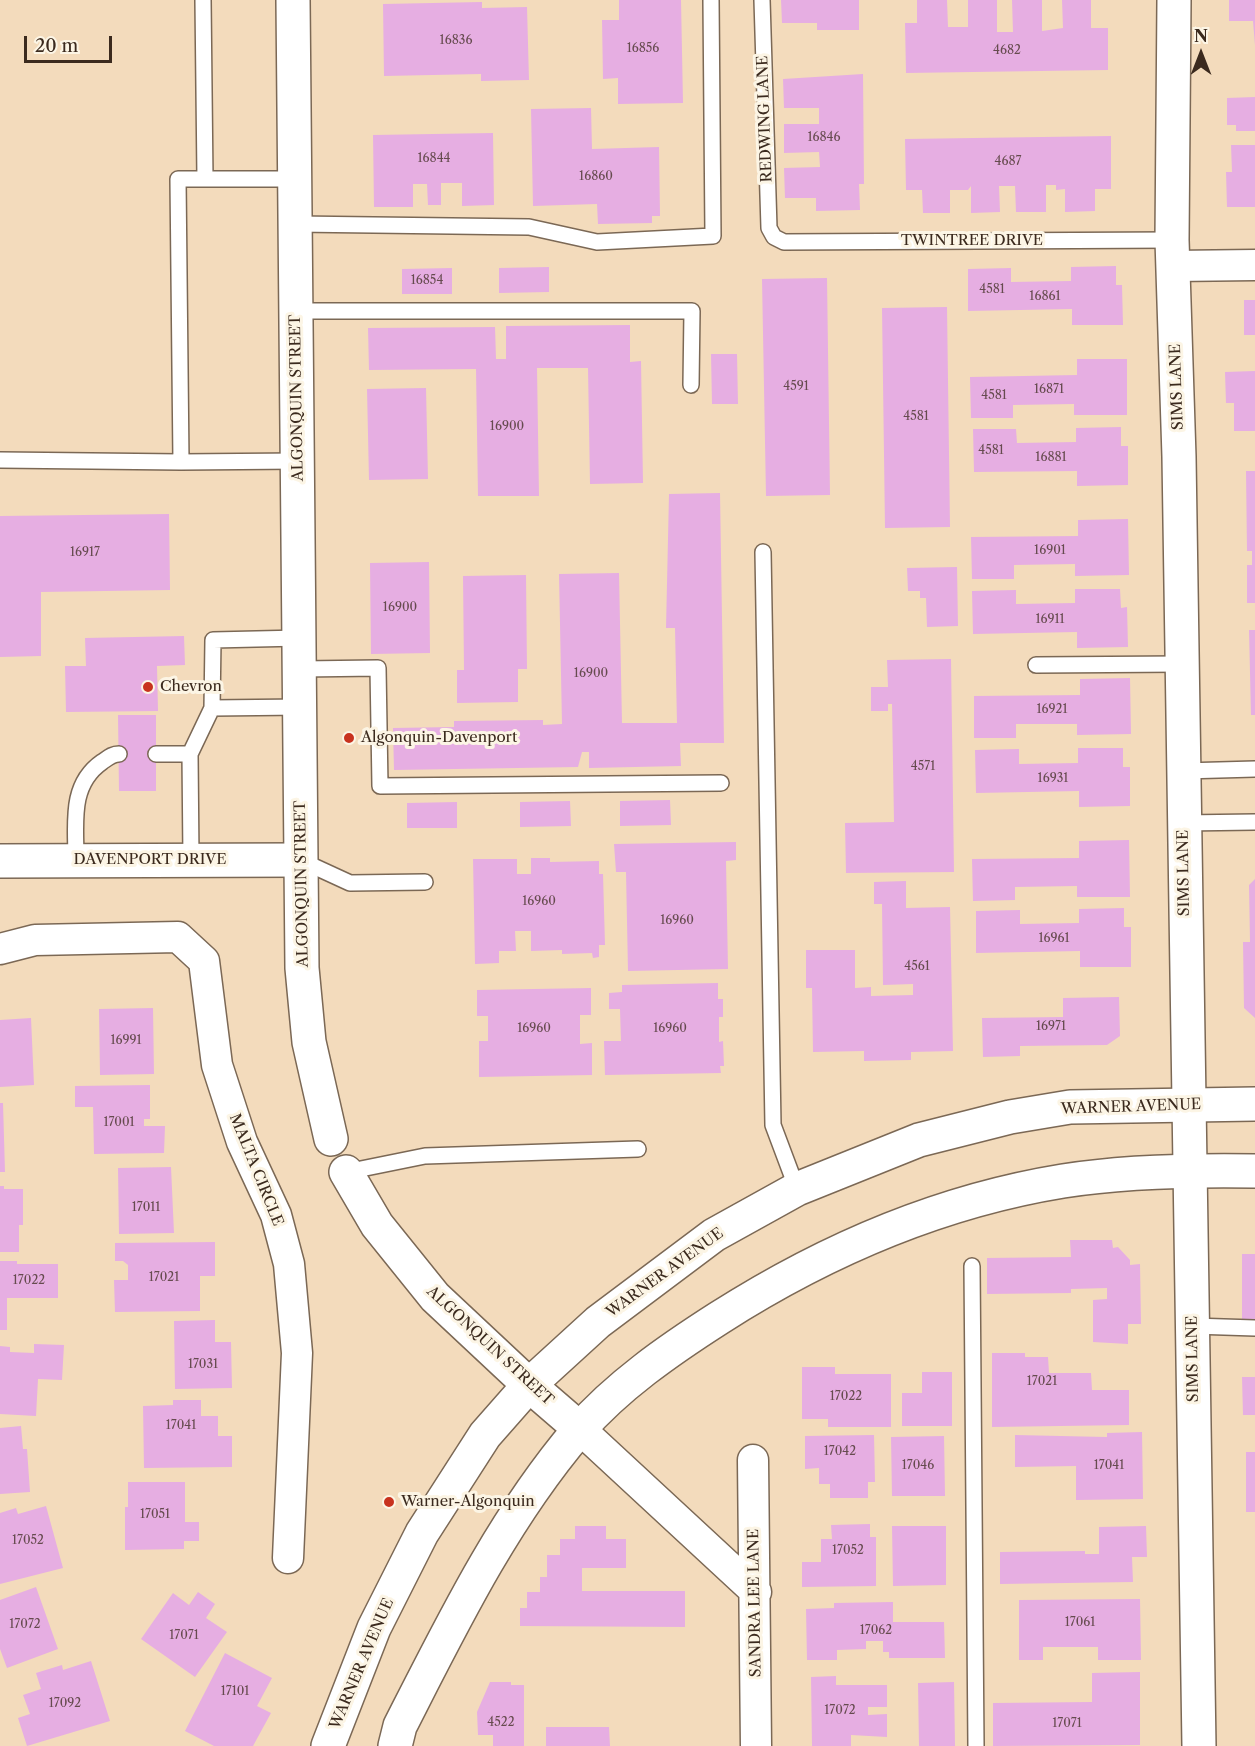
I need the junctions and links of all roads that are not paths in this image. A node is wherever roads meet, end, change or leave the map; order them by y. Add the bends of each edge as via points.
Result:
1 (203, 0) edge
2 (293, 0) edge
3 (711, 0) edge
4 (762, 0) edge
5 (1174, 0) edge
6 (294, 178) junction
7 (205, 179) junction
8 (296, 224) junction
9 (774, 237) joint
10 (1173, 253) junction
11 (1255, 265) edge
12 (296, 311) junction
13 (691, 385) dead end
14 (0, 460) edge
15 (299, 461) junction
16 (181, 462) junction
17 (763, 552) dead end
18 (301, 653) junction
19 (1182, 664) junction
20 (1036, 665) dead end
21 (302, 707) junction
22 (212, 708) junction
23 (119, 754) dead end
24 (156, 754) dead end
25 (190, 754) junction
26 (1255, 769) edge
27 (1183, 771) junction
28 (721, 783) dead end
29 (1255, 822) edge
30 (1183, 824) junction
31 (76, 860) junction
32 (191, 860) junction
33 (300, 860) junction
34 (0, 861) edge
35 (425, 882) dead end
36 (0, 949) edge
37 (1189, 1104) junction
38 (1255, 1104) edge
39 (638, 1149) dead end
40 (1190, 1170) junction
41 (1255, 1171) edge
42 (346, 1172) junction
43 (797, 1190) junction
44 (972, 1266) dead end
45 (1193, 1326) junction
46 (1255, 1328) edge
47 (529, 1385) junction
48 (580, 1429) junction
49 (753, 1460) dead end
50 (288, 1558) dead end
51 (756, 1592) junction
52 (328, 1746) edge
53 (395, 1746) edge
54 (756, 1746) edge
55 (976, 1746) edge
56 (1198, 1746) edge

1 - 7 lane
2 - 6 main road, ALGONQUIN STREET
3 - 8 lane via 713,236 597,242 529,227
4 - 9 lane, REDWING LANE via 769,228
5 - 10 main road, SIMS LANE
6 - 7 lane
6 - 8 main road, ALGONQUIN STREET
7 - 16 lane via 178,179
8 - 12 main road, ALGONQUIN STREET
9 - 10 lane, TWINTREE DRIVE via 784,242
10 - 11 street
10 - 19 main road, SIMS LANE
12 - 13 lane via 692,311
12 - 15 main road, ALGONQUIN STREET
14 - 16 lane
15 - 16 lane
15 - 18 main road, ALGONQUIN STREET
17 - 43 lane via 773,1125
18 - 21 main road, ALGONQUIN STREET
18 - 22 lane via 213,640
18 - 28 lane via 378,668 380,786
19 - 20 lane
19 - 27 main road, SIMS LANE
21 - 22 lane
21 - 33 main road, ALGONQUIN STREET
22 - 25 lane
23 - 31 lane via 92,769 77,795
24 - 25 lane
25 - 32 lane
26 - 27 lane
27 - 30 main road, SIMS LANE
29 - 30 lane
30 - 37 main road, SIMS LANE
31 - 32 main road, DAVENPORT DRIVE
31 - 34 main road, DAVENPORT DRIVE
32 - 33 main road, DAVENPORT DRIVE
33 - 35 lane via 350,883
33 - 42 main road, ALGONQUIN STREET via 302,969 309,1042 331,1139
36 - 50 street, MALTA CIRCLE via 35,940 178,937 204,961 217,1065 242,1142 276,1215 289,1264 297,1353
37 - 38 main road, WARNER AVENUE
37 - 40 main road, SIMS LANE
37 - 43 main road, WARNER AVENUE via 1070,1107 1010,1117 919,1140
39 - 42 lane via 425,1156
40 - 41 main road
40 - 45 main road, SIMS LANE
40 - 48 main road via 1064,1181 965,1203 905,1224 807,1266 729,1312 638,1374
42 - 47 main road, ALGONQUIN STREET via 377,1224 435,1297
43 - 47 main road, WARNER AVENUE via 714,1235 598,1322
44 - 55 lane
45 - 46 lane
45 - 56 main road, SIMS LANE
47 - 48 main road, ALGONQUIN STREET
47 - 52 main road, WARNER AVENUE via 486,1435 422,1533 374,1628
48 - 51 street, ALGONQUIN STREET
48 - 53 main road via 537,1482 467,1594 400,1726
49 - 51 street, SANDRA LEE LANE
51 - 54 street, SANDRA LEE LANE

